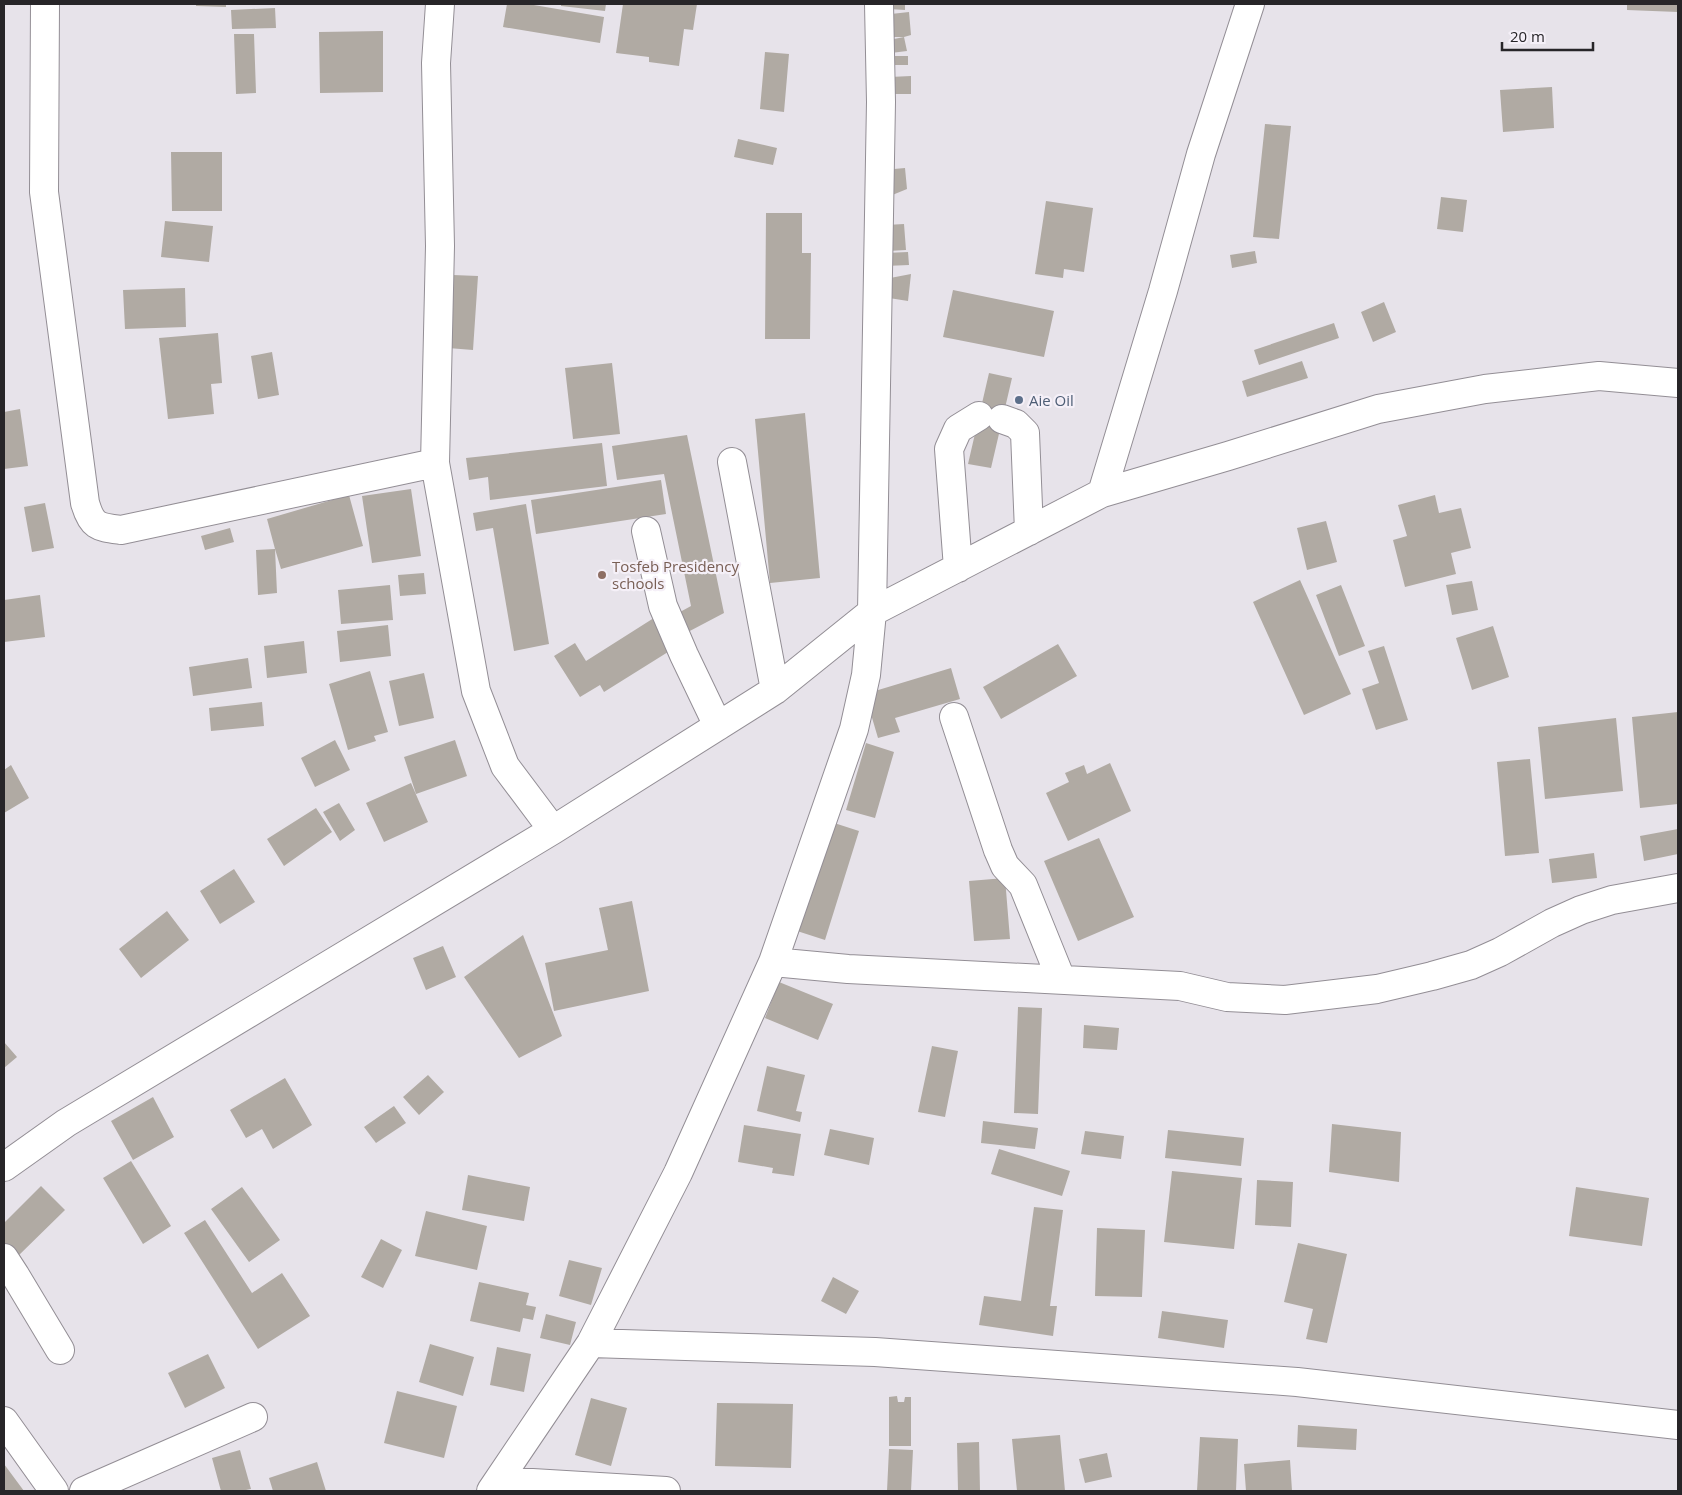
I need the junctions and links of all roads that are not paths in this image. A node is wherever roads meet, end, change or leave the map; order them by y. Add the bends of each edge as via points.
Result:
1 (45, 4) edge
2 (440, 4) edge
3 (878, 4) edge
4 (1250, 4) edge
5 (1678, 383) edge
6 (732, 462) dead end
7 (435, 463) junction
8 (1102, 493) junction
9 (646, 531) dead end
10 (1029, 531) junction
11 (958, 568) junction
12 (872, 612) junction
13 (775, 690) junction
14 (954, 718) dead end
15 (718, 726) junction
16 (553, 830) junction
17 (1678, 888) edge
18 (773, 962) junction
19 (1061, 979) junction
20 (4, 1166) edge
21 (4, 1258) edge
22 (591, 1343) junction
23 (60, 1350) dead end
24 (253, 1417) dead end
25 (4, 1421) edge
26 (1678, 1425) edge
27 (495, 1486) edge
28 (54, 1491) edge
29 (84, 1491) edge
30 (666, 1491) edge

1 - 7 street via 44,192 84,494 90,518 102,527 121,530
2 - 7 street via 436,64 440,246
3 - 12 street via 881,102
4 - 8 street via 1201,154
5 - 8 street via 1599,376 1485,389 1378,409
6 - 13 street
7 - 16 street via 476,691 505,766
8 - 10 street
9 - 15 street via 663,606
10 - 11 street
10 - 11 street via 1025,433 1016,424 990,418 958,429 949,449
11 - 12 street
12 - 13 street
12 - 18 street via 866,675 854,729
13 - 15 street
14 - 19 street via 998,850 1005,866 1023,884
15 - 16 street
16 - 20 street via 66,1123
17 - 19 street via 1612,900 1581,910 1471,965 1376,989 1285,1000 1227,997 1180,986
18 - 19 street via 848,969
18 - 22 street via 678,1173
21 - 23 street
22 - 26 street via 875,1352 1287,1382
22 - 27 street
24 - 29 street
25 - 28 street
27 - 30 street

